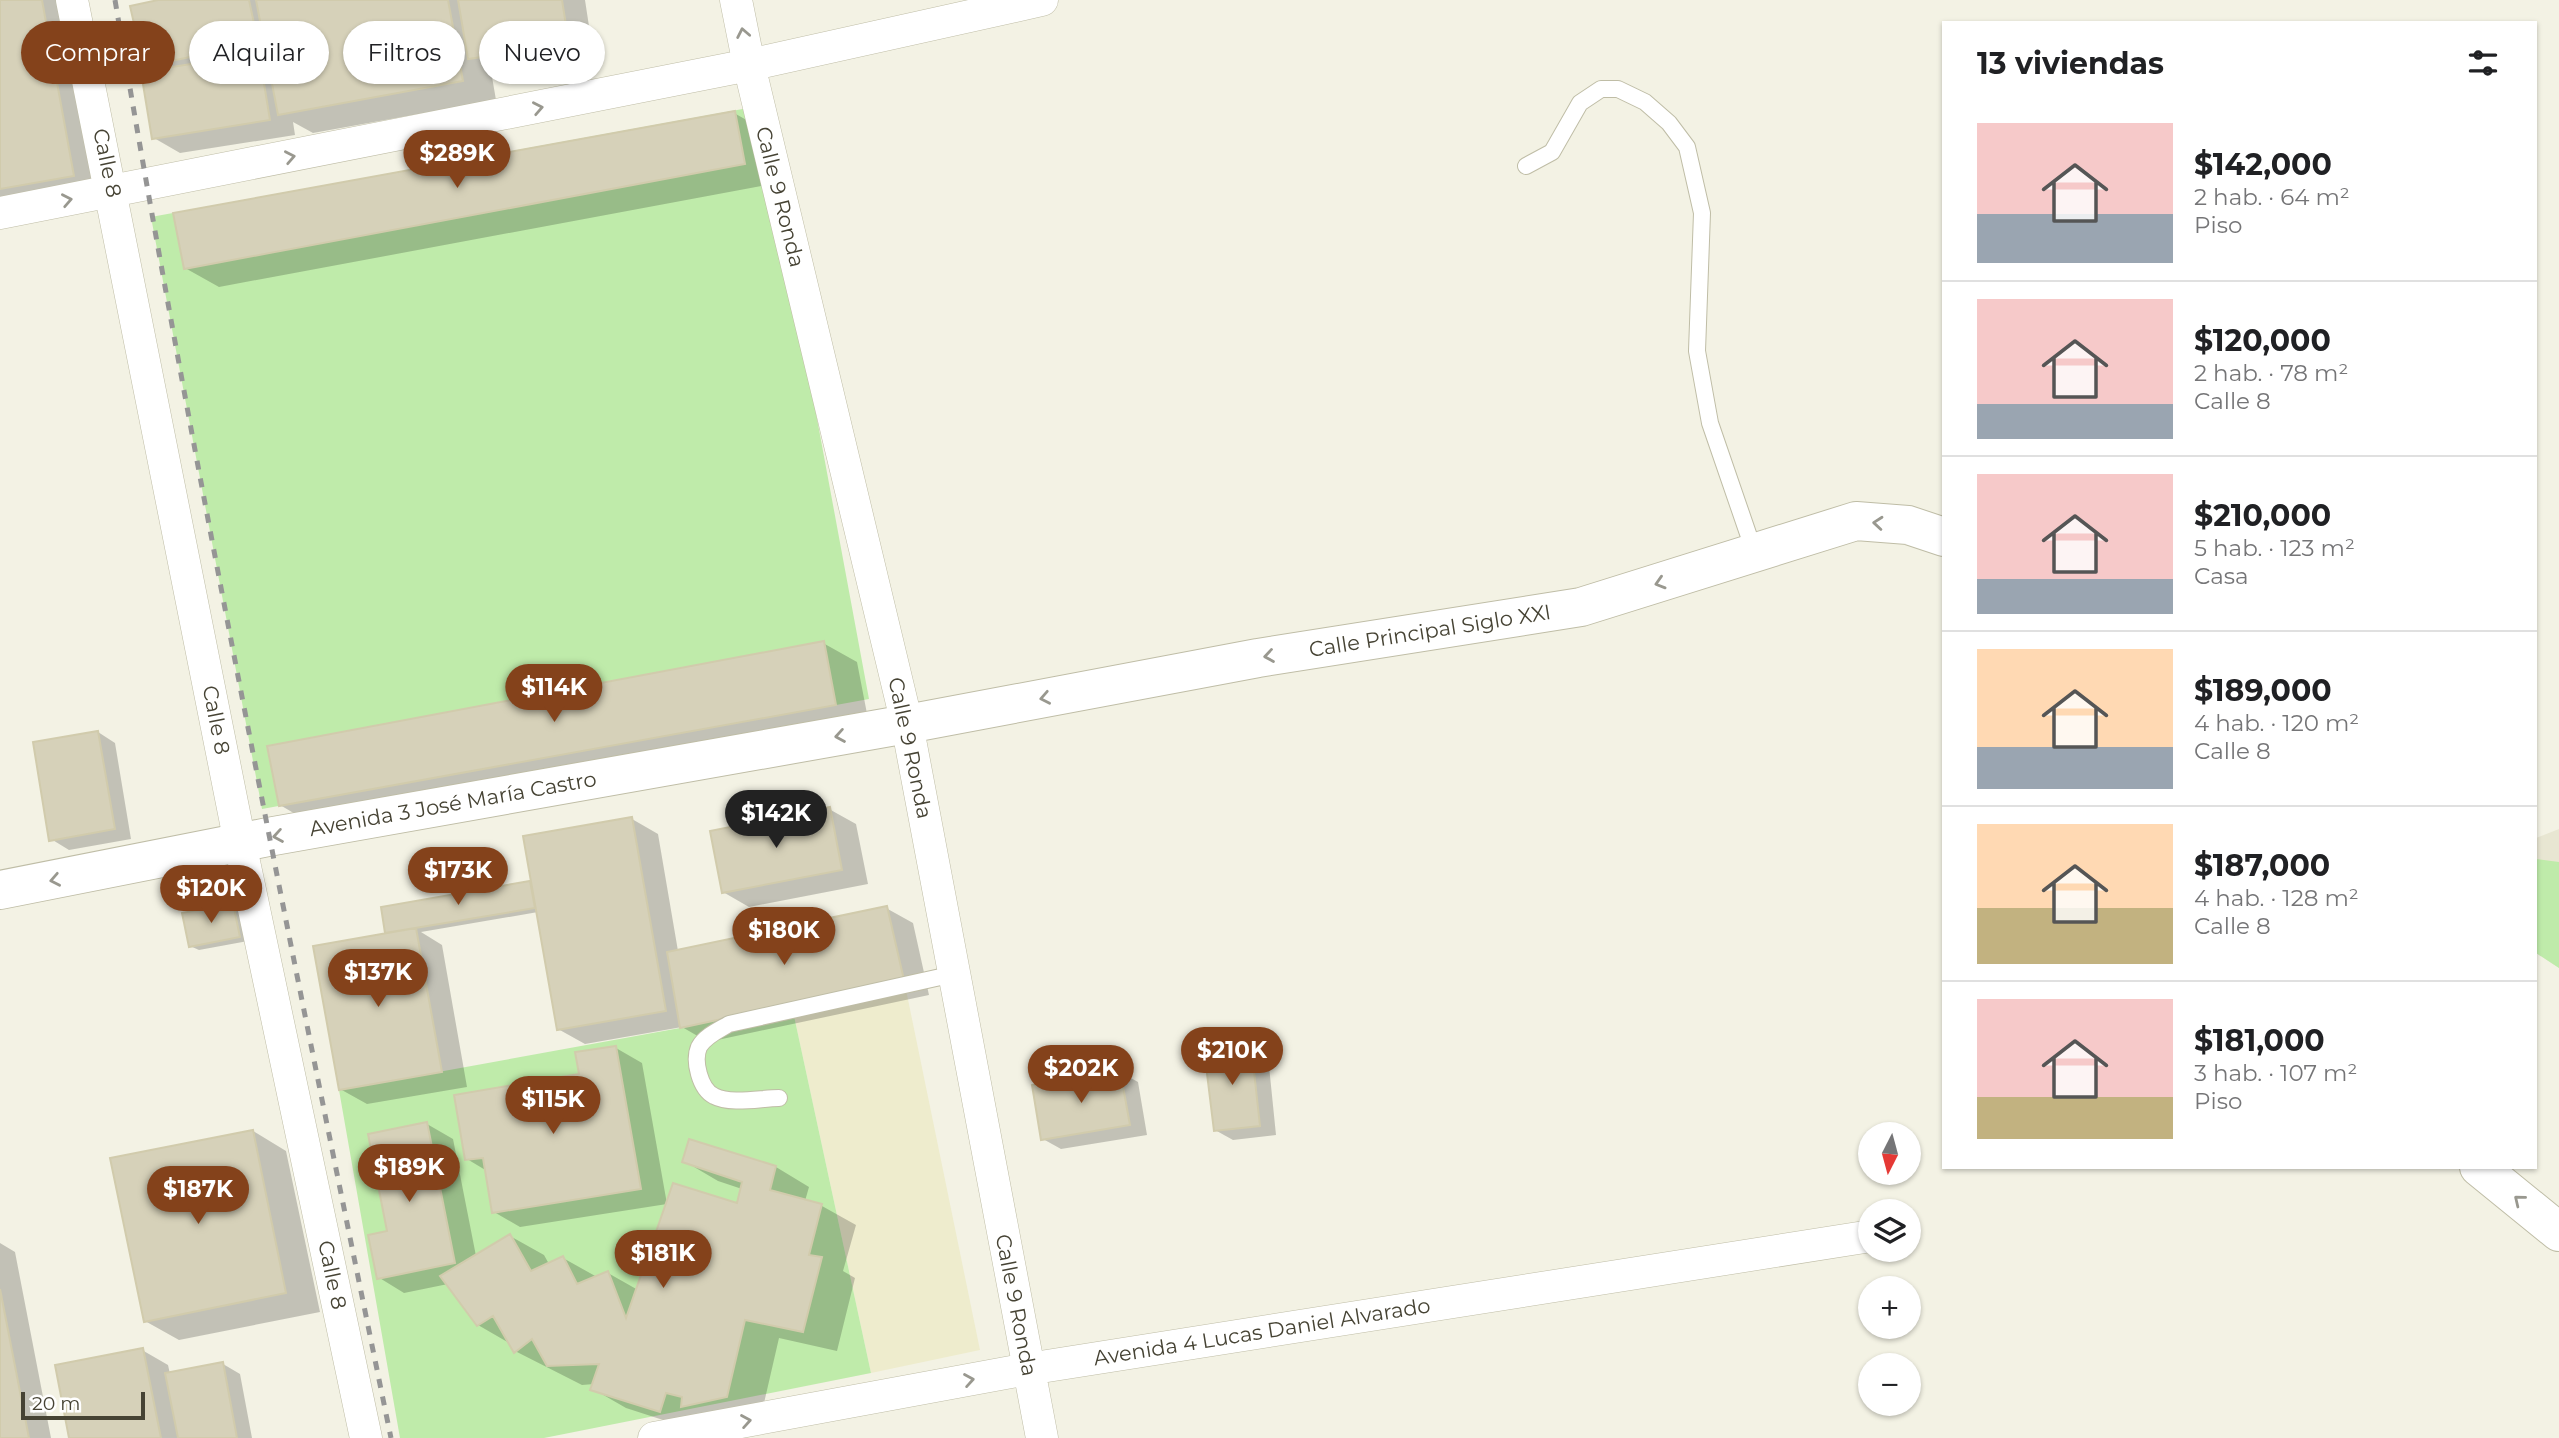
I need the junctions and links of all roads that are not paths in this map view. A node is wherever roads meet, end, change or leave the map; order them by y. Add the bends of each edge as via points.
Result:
1 (72, 0) edge
2 (736, 0) edge
3 (1042, 0) edge
4 (749, 65) junction
5 (1526, 166) dead end
6 (113, 192) junction
7 (0, 213) edge
8 (1942, 536) edge
9 (1754, 551) junction
10 (907, 724) junction
11 (240, 843) junction
12 (0, 890) edge
13 (954, 975) junction
14 (779, 1098) dead end
15 (2481, 1169) edge
16 (2559, 1232) edge
17 (1858, 1238) edge
18 (1028, 1369) junction
19 (366, 1438) edge
20 (654, 1438) edge
21 (1042, 1438) edge

1 - 6 street, Calle 8
4 -> 2 street, Calle 9 Ronda
3 - 4 street
6 -> 4 street
4 - 10 street, Calle 9 Ronda
5 - 9 lane via 1552,152 1580,103 1601,89 1618,89 1645,102 1687,146 1702,213 1697,351 1710,423
7 -> 6 street
6 - 11 street, Calle 8
8 -> 9 street, Calle Principal Siglo XXI via 1908,526 1856,521
9 -> 10 street, Calle Principal Siglo XXI via 1581,607 1258,658
10 -> 11 street, Avenida 3 José María Castro
10 - 13 street, Calle 9 Ronda
11 -> 12 street, Avenida 3 José María Castro
11 - 19 street, Calle 8
13 - 14 lane via 729,1024 699,1047 702,1085 713,1096 729,1100
13 - 18 street, Calle 9 Ronda
16 -> 15 street
17 - 18 street, Avenida 4 Lucas Daniel Alvarado
20 -> 18 street, Avenida 4 Lucas Daniel Alvarado
18 - 21 street, Calle 9 Ronda

